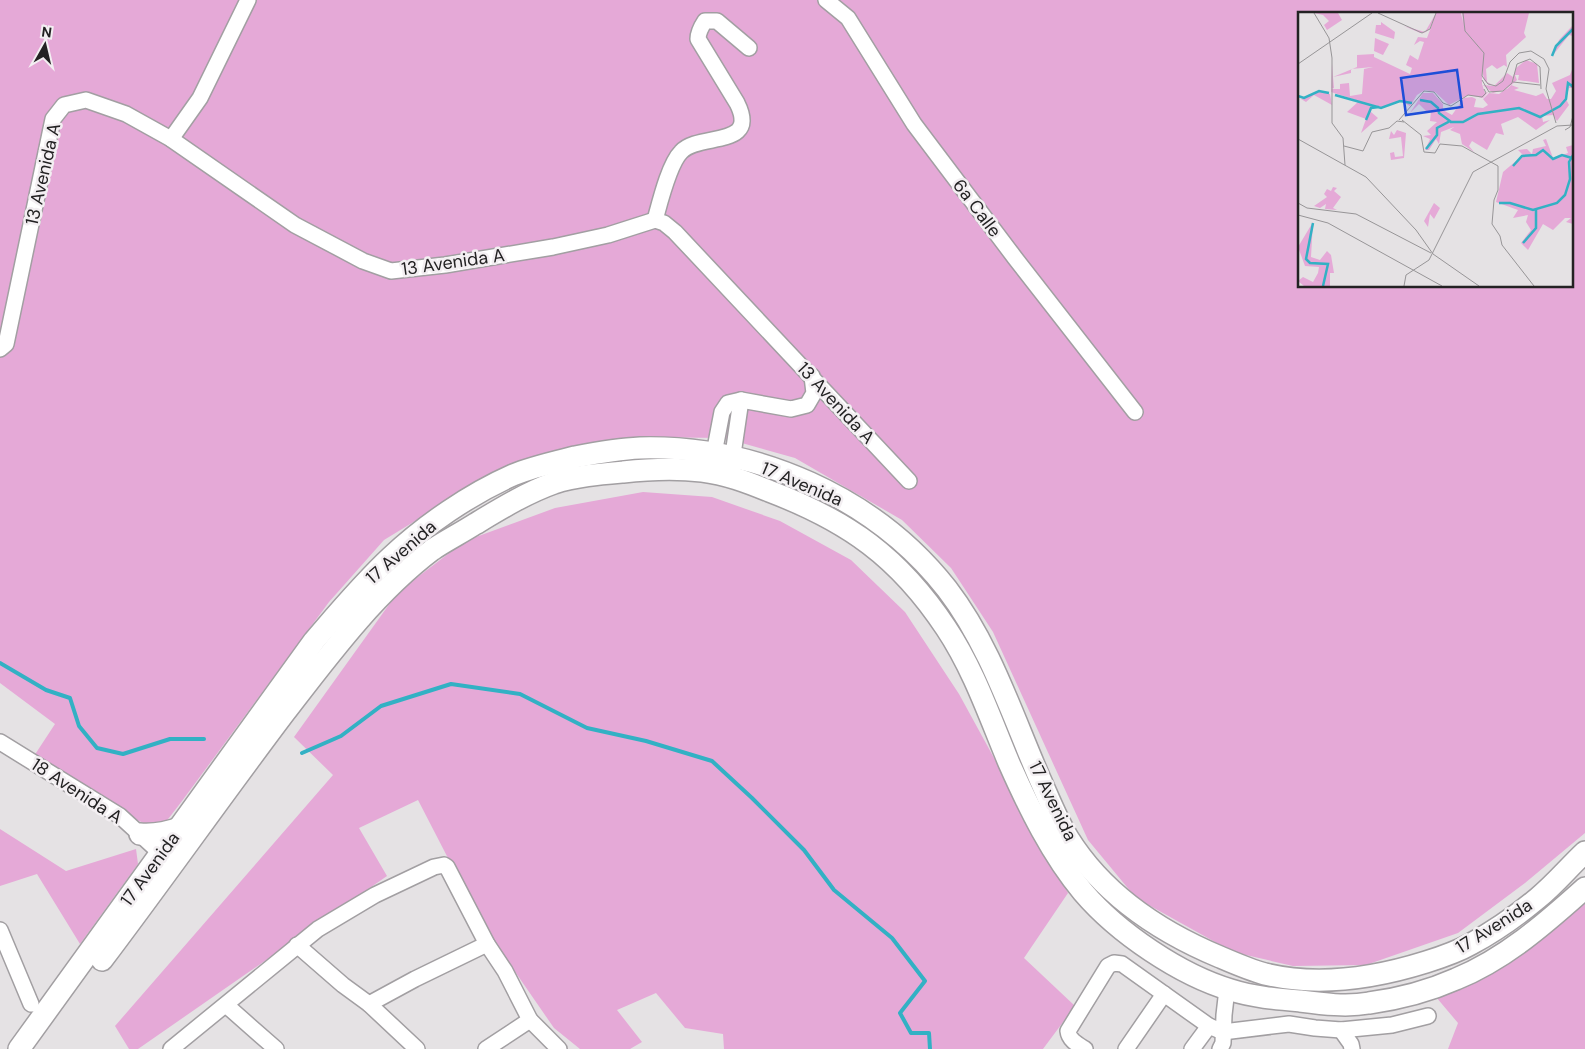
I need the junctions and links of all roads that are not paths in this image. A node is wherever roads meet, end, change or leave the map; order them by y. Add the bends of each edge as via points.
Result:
1 (248, 0) edge
2 (826, 0) edge
3 (749, 48) dead end
4 (171, 139) junction
5 (654, 220) junction
6 (0, 349) edge
7 (812, 376) junction
8 (1135, 412) dead end
9 (722, 465) junction
10 (909, 481) dead end
11 (0, 742) edge
12 (180, 828) junction
13 (140, 834) junction
14 (1585, 852) edge
15 (167, 860) junction
16 (1585, 888) edge
17 (0, 930) edge
18 (487, 944) junction
19 (298, 945) junction
20 (1227, 989) junction
21 (1164, 994) junction
22 (30, 1004) dead end
23 (369, 1004) junction
24 (226, 1005) junction
25 (1428, 1016) dead end
26 (530, 1020) junction
27 (1208, 1026) junction
28 (1341, 1030) junction
29 (1224, 1032) junction
30 (19, 1049) edge
31 (36, 1049) edge
32 (171, 1049) edge
33 (276, 1049) edge
34 (417, 1049) edge
35 (486, 1049) edge
36 (559, 1049) edge
37 (1084, 1049) edge
38 (1126, 1049) edge
39 (1192, 1049) edge
40 (1220, 1049) edge
41 (1352, 1049) edge

1 - 4 street via 200,98
2 - 8 street, 6a Calle via 848,18 914,124
3 - 5 street via 717,21 705,21 701,26 698,39 737,103 743,120 733,134 694,143 681,151 673,164
4 - 5 street, 13 Avenida A via 295,225 363,261 391,271 553,247 608,235
4 - 6 street, 13 Avenida A via 126,114 86,100 64,105 54,119 6,344
5 - 7 street, 13 Avenida A via 675,232
7 - 9 street via 814,393 807,405 792,410 741,400
7 - 10 street, 13 Avenida A
9 - 12 main road, 17 Avenida via 676,449 637,448 601,452 515,474 448,512 392,555 320,634
9 - 14 main road, 17 Avenida via 773,469 825,490 879,523 922,561 947,589 988,654 1068,838 1118,896 1155,924 1190,944 1266,974 1316,980 1381,975 1471,945 1538,898
9 - 15 main road, 17 Avenida via 589,475 557,482 498,510 433,550 368,610 333,650
9 - 20 main road, 17 Avenida via 831,518 874,545 901,570 948,630 969,667 1011,767 1048,842 1085,895 1141,945 1180,969
11 - 13 street, 18 Avenida A via 120,816
12 - 13 main road via 152,835
12 - 15 main road, 17 Avenida
13 - 15 street, 18 Avenida A
15 - 30 main road, 17 Avenida
15 - 31 main road, 17 Avenida
16 - 20 main road, 17 Avenida via 1532,934 1496,958 1456,979 1412,994 1366,1004 1332,1005
17 - 22 street
18 - 19 street via 444,865 434,866 375,895 318,929
18 - 23 street
18 - 26 street
19 - 23 street
19 - 24 street
20 - 29 street
21 - 27 street
21 - 37 street via 1122,964 1108,966 1068,1031 1072,1040
21 - 38 street
23 - 34 street
24 - 32 street
24 - 33 street
25 - 28 street via 1392,1025
26 - 35 street
26 - 36 street
27 - 29 street
27 - 39 street
28 - 29 street via 1288,1024
28 - 41 street
29 - 40 street

